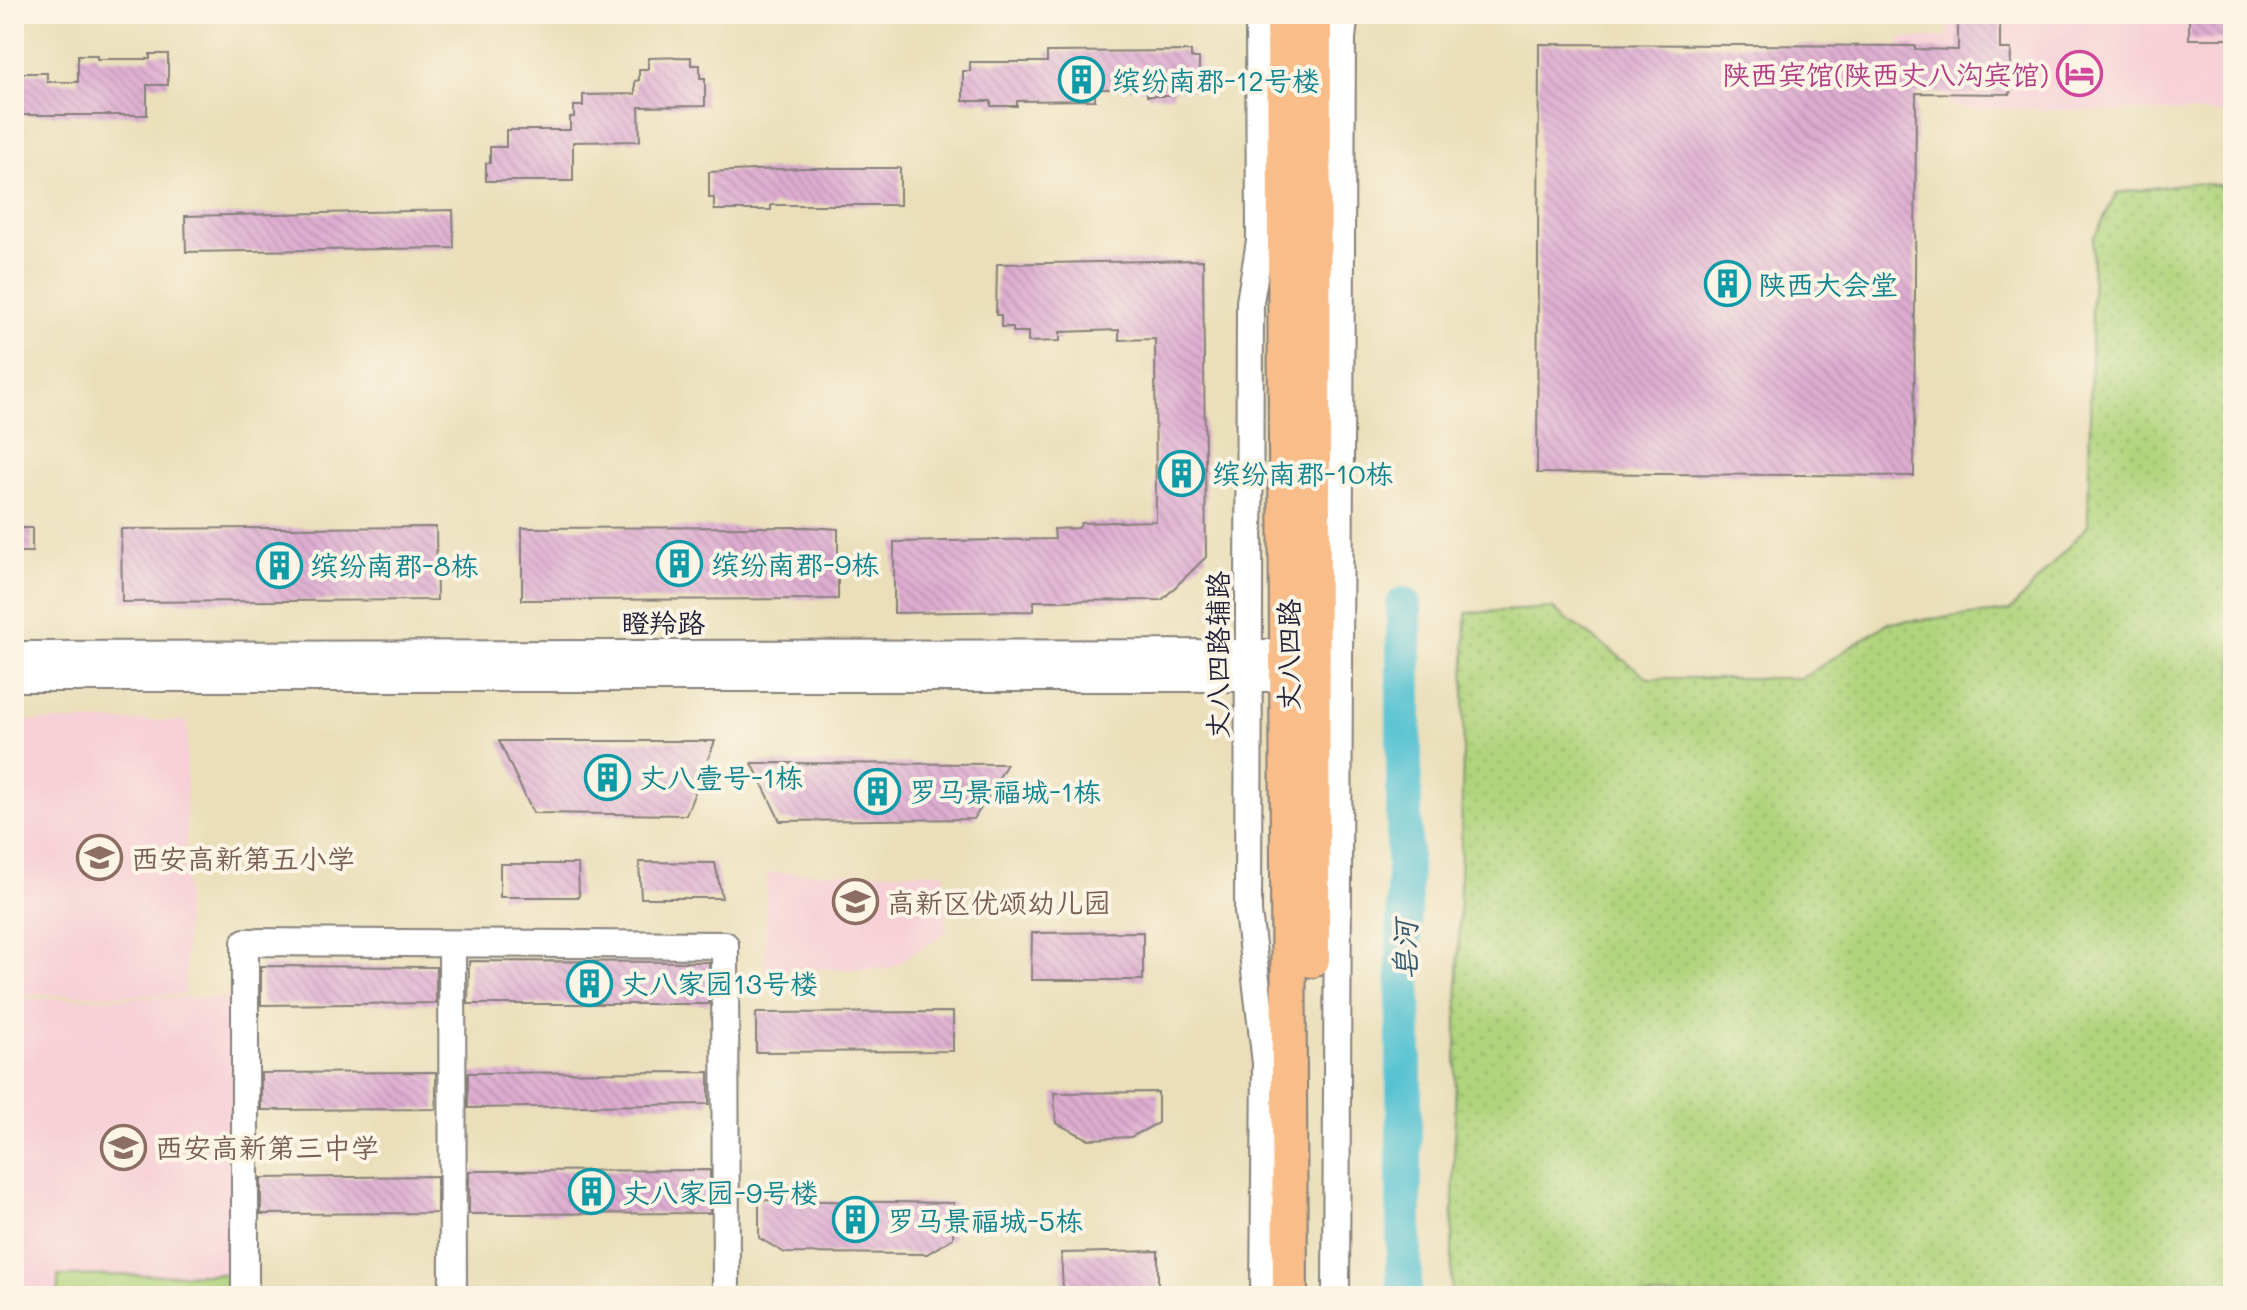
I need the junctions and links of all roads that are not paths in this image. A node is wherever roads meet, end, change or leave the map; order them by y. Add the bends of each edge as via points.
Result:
1 (1259, 14) edge
2 (1284, 14) edge
3 (1314, 14) edge
4 (1345, 14) edge
5 (14, 655) edge
6 (1249, 665) junction
7 (1300, 665) junction
8 (14, 678) edge
9 (452, 944) junction
10 (245, 1296) edge
11 (453, 1296) edge
12 (726, 1296) edge
13 (1264, 1296) edge
14 (1290, 1296) edge
15 (1312, 1296) edge
16 (1336, 1296) edge

1 - 6 street, 丈八四路辅路 via 1260,241 1250,302
2 - 7 main road, 丈八四路
3 - 7 main road, 丈八四路
4 - 16 street
5 - 6 street, 瞪羚路
6 - 7 street, 瞪羚路
6 - 8 street, 瞪羚路
6 - 13 street, 丈八四路辅路 via 1248,912 1266,1063
7 - 14 main road, 丈八四路
7 - 15 main road, 丈八四路
9 - 10 street via 245,942
9 - 11 street
9 - 12 street via 725,945

